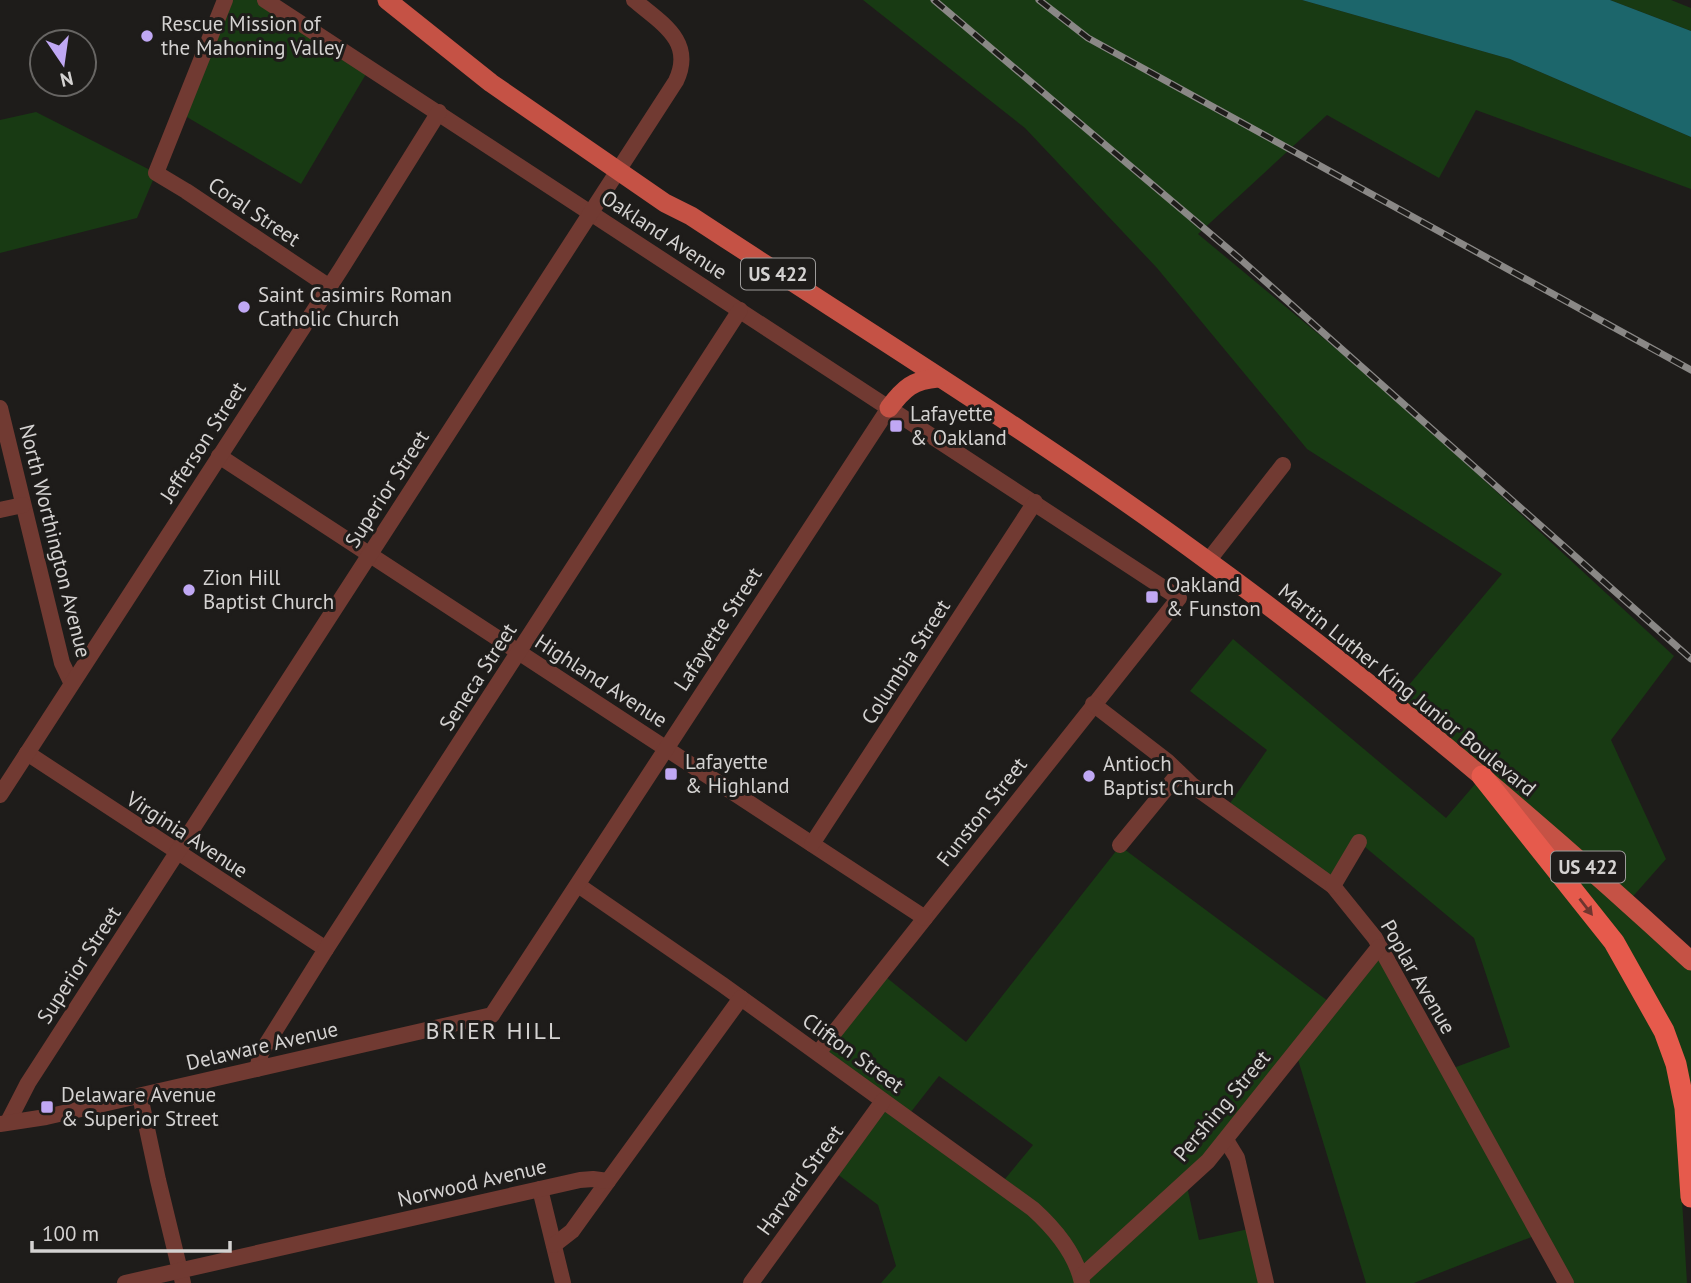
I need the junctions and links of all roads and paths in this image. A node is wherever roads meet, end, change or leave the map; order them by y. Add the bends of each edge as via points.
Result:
1 (225, 0) edge
2 (265, 0) edge
3 (387, 0) edge
4 (634, 0) edge
5 (439, 112) junction
6 (618, 171) junction
7 (591, 213) junction
8 (328, 286) junction
9 (740, 310) junction
10 (938, 378) junction
11 (0, 408) edge
12 (889, 408) junction
13 (219, 456) junction
14 (1283, 465) dead end
15 (1035, 502) junction
16 (23, 505) junction
17 (0, 510) edge
18 (369, 555) junction
19 (1208, 561) junction
20 (1179, 598) joint
21 (519, 653) junction
22 (71, 682) junction
23 (1093, 704) junction
24 (666, 748) junction
25 (27, 753) junction
26 (1179, 773) junction
27 (1482, 776) junction
28 (0, 795) edge
29 (1359, 842) dead end
30 (812, 844) junction
31 (1120, 845) dead end
32 (177, 853) junction
33 (578, 885) junction
34 (1333, 886) junction
35 (925, 918) junction
36 (1379, 947) junction
37 (326, 949) junction
38 (1691, 961) edge
39 (741, 998) junction
40 (492, 1015) joint
41 (818, 1053) junction
42 (257, 1069) junction
43 (140, 1096) junction
44 (883, 1101) junction
45 (4, 1123) edge
46 (1226, 1140) junction
47 (608, 1181) junction
48 (540, 1189) junction
49 (1691, 1196) edge
50 (554, 1245) junction
51 (182, 1277) edge
52 (1082, 1280) edge
53 (125, 1283) edge
54 (563, 1283) edge
55 (751, 1283) edge
56 (1266, 1283) edge
57 (1566, 1283) edge

1 - 8 street, Coral Street via 156,173
2 - 5 street, Oakland Avenue
3 - 6 main road, Martin Luther King Junior Boulevard / US 422 via 491,83
4 - 6 street, Superior Street via 671,31 682,64 677,81
5 - 7 street, Oakland Avenue
5 - 8 street, Jefferson Street
6 - 7 street, Superior Street
6 - 10 main road, Martin Luther King Junior Boulevard / US 422
7 - 9 street, Oakland Avenue
7 - 18 street, Superior Street
8 - 13 street, Jefferson Street
9 - 12 street, Oakland Avenue
9 - 21 street, Seneca Street
10 - 12 main road via 912,383
10 - 19 main road, Martin Luther King Junior Boulevard / US 422
11 - 16 street, North Worthington Avenue
12 - 15 street, Oakland Avenue
12 - 24 street, Lafayette Street
13 - 18 street, Highland Avenue
13 - 22 street, Jefferson Street
14 - 19 street
15 - 20 street, Oakland Avenue
15 - 30 street, Columbia Street
16 - 17 street
16 - 22 street, North Worthington Avenue via 62,663
18 - 21 street, Highland Avenue
18 - 32 street, Superior Street
19 - 27 main road, Martin Luther King Junior Boulevard / US 422
20 - 23 street, Funston Street
21 - 24 street, Highland Avenue
21 - 37 street, Seneca Street
22 - 25 street, Jefferson Street
23 - 26 street, Poplar Avenue
23 - 35 street, Funston Street
24 - 30 street, Highland Avenue
24 - 33 street, Lafayette Street
25 - 28 street, Jefferson Street
25 - 32 street, Virginia Avenue
26 - 31 street
26 - 34 street, Poplar Avenue
27 - 38 main road, Martin Luther King Junior Boulevard / US 422
27 -> 49 highway via 1614,942 1664,1031 1683,1097
29 - 34 street
30 - 35 street, Highland Avenue
32 - 37 street, Virginia Avenue
32 - 45 street, Superior Street
33 - 39 street, Clifton Street
33 - 40 street, Lafayette Street
34 - 36 street, Poplar Avenue
35 - 41 street, Funston Street
36 - 46 street, Pershing Street
36 - 57 street, Poplar Avenue
37 - 42 street, Seneca Street via 261,1053
39 - 41 street, Clifton Street
39 - 47 street
40 - 42 street, Delaware Avenue
41 - 44 street, Clifton Street
42 - 43 street, Delaware Avenue
43 - 45 street, Delaware Avenue
43 - 51 street
44 - 52 street, Clifton Street via 1044,1219
44 - 55 street, Harvard Street
46 - 52 street, Pershing Street
46 - 56 street via 1237,1158
47 - 48 street, Norwood Avenue via 580,1180
47 - 50 street via 572,1231
48 - 50 street
48 - 51 street, Norwood Avenue
50 - 54 street
51 - 53 street, Norwood Avenue

